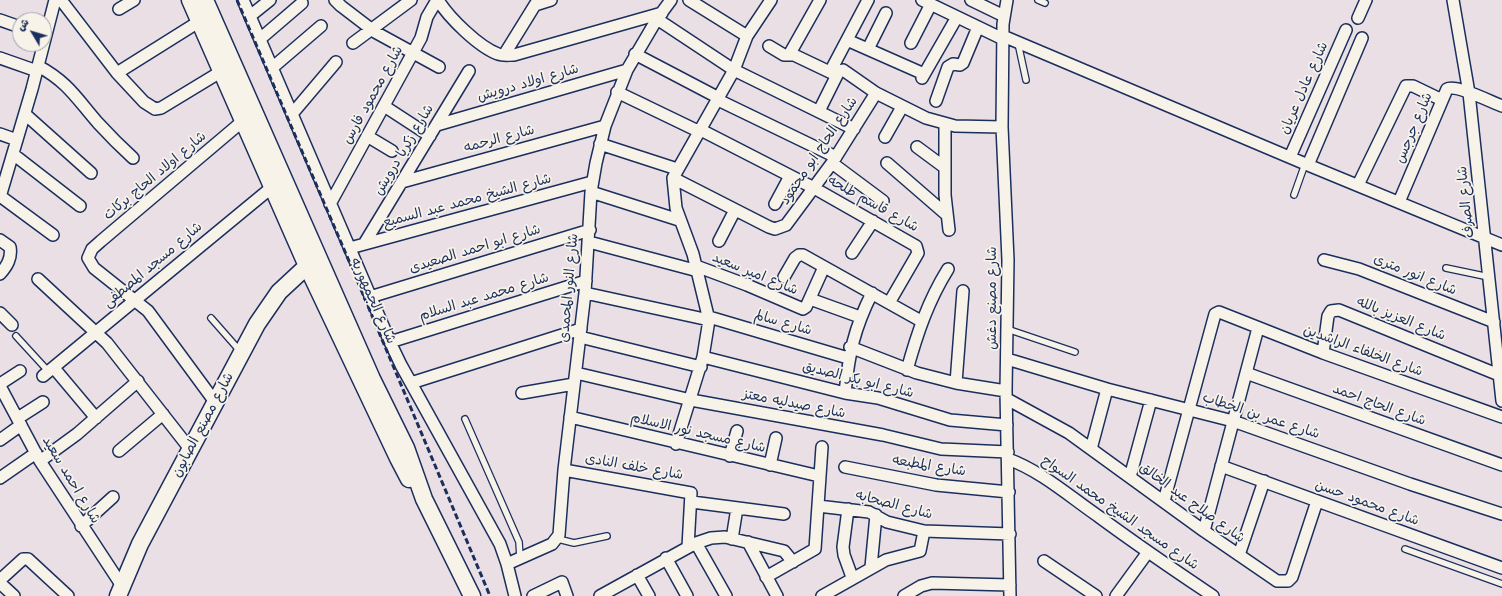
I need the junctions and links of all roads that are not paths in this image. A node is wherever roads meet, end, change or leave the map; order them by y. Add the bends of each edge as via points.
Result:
1 (54, 0) edge
2 (61, 0) edge
3 (134, 0) edge
4 (190, 0) edge
5 (205, 0) edge
6 (243, 0) edge
7 (270, 0) edge
8 (335, 0) edge
9 (411, 0) edge
10 (437, 0) edge
11 (551, 0) edge
12 (671, 0) edge
13 (689, 0) edge
14 (771, 0) edge
15 (820, 0) edge
16 (868, 0) edge
17 (971, 0) edge
18 (1007, 0) edge
19 (1038, 0) edge
20 (1366, 0) edge
21 (1453, 0) edge
22 (927, 2) edge
23 (302, 3) dead end
24 (536, 3) edge
25 (1045, 3) dead end
26 (119, 10) dead end
27 (51, 12) edge
28 (886, 13) dead end
29 (250, 16) junction
30 (660, 16) junction
31 (1004, 16) junction
32 (956, 17) junction
33 (1358, 18) dead end
34 (0, 20) edge
35 (200, 21) junction
36 (12, 24) edge
37 (321, 26) dead end
38 (978, 27) junction
39 (371, 28) junction
40 (1346, 30) dead end
41 (747, 36) junction
42 (1003, 38) junction
43 (1362, 38) dead end
44 (260, 39) junction
45 (847, 40) junction
46 (1018, 42) junction
47 (353, 43) dead end
48 (911, 43) dead end
49 (769, 46) dead end
50 (868, 49) junction
51 (42, 52) edge
52 (413, 53) junction
53 (635, 54) junction
54 (504, 55) junction
55 (789, 55) junction
56 (0, 58) edge
57 (336, 62) dead end
58 (439, 66) dead end
59 (272, 68) junction
60 (38, 69) junction
61 (627, 70) junction
62 (734, 70) junction
63 (222, 71) junction
64 (470, 71) dead end
65 (117, 73) junction
66 (833, 73) junction
67 (1026, 80) dead end
68 (617, 92) junction
69 (876, 93) junction
70 (1469, 93) junction
71 (717, 98) junction
72 (1442, 100) junction
73 (936, 101) dead end
74 (384, 106) junction
75 (902, 106) junction
76 (1502, 106) edge
77 (819, 111) junction
78 (25, 114) junction
79 (292, 114) junction
80 (244, 120) junction
81 (437, 124) junction
82 (945, 124) junction
83 (605, 126) junction
84 (1002, 127) junction
85 (854, 128) junction
86 (699, 130) junction
87 (0, 134) edge
88 (367, 136) junction
89 (430, 136) junction
90 (885, 138) dead end
91 (17, 140) junction
92 (600, 144) junction
93 (917, 146) dead end
94 (392, 151) dead end
95 (13, 154) junction
96 (1290, 157) junction
97 (132, 158) dead end
98 (834, 160) junction
99 (887, 163) dead end
100 (1306, 164) junction
101 (944, 167) junction
102 (91, 173) dead end
103 (675, 174) junction
104 (790, 176) junction
105 (278, 182) junction
106 (402, 182) junction
107 (1358, 185) junction
108 (592, 187) junction
109 (814, 188) junction
110 (0, 196) edge
111 (1294, 196) dead end
112 (883, 201) dead end
113 (1399, 202) junction
114 (330, 204) junction
115 (775, 204) dead end
116 (80, 206) dead end
117 (735, 210) junction
118 (947, 215) junction
119 (680, 220) junction
120 (873, 221) junction
121 (590, 230) junction
122 (950, 230) dead end
123 (53, 236) dead end
124 (1484, 237) junction
125 (0, 240) edge
126 (589, 242) junction
127 (719, 242) dead end
128 (364, 244) junction
129 (1502, 245) edge
130 (350, 248) junction
131 (852, 253) dead end
132 (1324, 260) dead end
133 (307, 266) junction
134 (824, 267) junction
135 (1446, 268) dead end
136 (697, 269) junction
137 (948, 269) dead end
138 (0, 274) edge
139 (784, 277) dead end
140 (1489, 277) junction
141 (38, 279) dead end
142 (586, 281) junction
143 (963, 291) dead end
144 (585, 293) junction
145 (872, 293) junction
146 (370, 296) junction
147 (810, 299) junction
148 (136, 300) junction
149 (889, 303) junction
150 (0, 313) edge
151 (860, 316) junction
152 (211, 318) dead end
153 (709, 319) junction
154 (921, 321) junction
155 (1494, 322) junction
156 (12, 325) dead end
157 (1258, 328) junction
158 (1008, 329) junction
159 (96, 332) junction
160 (581, 333) junction
161 (16, 336) dead end
162 (347, 336) junction
163 (390, 342) junction
164 (850, 346) junction
165 (242, 352) junction
166 (1075, 352) dead end
167 (1323, 353) junction
168 (848, 358) junction
169 (1007, 360) junction
170 (702, 362) junction
171 (907, 370) junction
172 (20, 371) dead end
173 (48, 372) junction
174 (1246, 373) junction
175 (1499, 375) junction
176 (575, 379) junction
177 (138, 381) junction
178 (411, 383) junction
179 (956, 383) junction
180 (0, 385) edge
181 (1107, 390) junction
182 (522, 393) dead end
183 (845, 393) junction
184 (1006, 395) junction
185 (691, 400) junction
186 (1151, 400) junction
187 (1502, 401) edge
188 (43, 402) dead end
189 (215, 402) junction
190 (1190, 410) junction
191 (163, 414) junction
192 (570, 417) junction
193 (1502, 417) edge
194 (96, 418) junction
195 (464, 420) dead end
196 (1233, 420) junction
197 (19, 422) junction
198 (1007, 425) junction
199 (737, 431) dead end
200 (776, 438) dead end
201 (0, 440) edge
202 (676, 444) junction
203 (822, 448) dead end
204 (190, 449) junction
205 (1091, 449) junction
206 (119, 451) dead end
207 (1008, 455) junction
208 (730, 456) junction
209 (38, 457) junction
210 (1502, 464) edge
211 (770, 465) junction
212 (1221, 466) junction
213 (845, 467) dead end
214 (564, 470) junction
215 (819, 476) junction
216 (1130, 477) junction
217 (0, 478) edge
218 (1264, 481) junction
219 (1009, 492) junction
220 (113, 496) dead end
221 (1164, 501) junction
222 (1317, 501) junction
223 (692, 502) junction
224 (818, 506) junction
225 (737, 508) junction
226 (848, 508) junction
227 (784, 514) dead end
228 (1502, 514) edge
229 (876, 515) junction
230 (81, 526) junction
231 (924, 531) junction
232 (1204, 531) junction
233 (1010, 534) junction
234 (607, 536) dead end
235 (732, 538) junction
236 (558, 539) junction
237 (748, 542) junction
238 (692, 545) junction
239 (1405, 549) dead end
240 (1148, 552) junction
241 (1240, 555) junction
242 (520, 558) junction
243 (666, 558) junction
244 (1044, 561) dead end
245 (793, 562) junction
246 (507, 564) junction
247 (871, 567) junction
248 (1502, 568) edge
249 (637, 575) junction
250 (766, 576) junction
251 (852, 577) junction
252 (0, 582) edge
253 (1502, 584) edge
254 (120, 591) edge
255 (1010, 591) edge
256 (607, 594) edge
257 (14, 596) edge
258 (68, 596) edge
259 (472, 596) edge
260 (515, 596) edge
261 (533, 596) edge
262 (567, 596) edge
263 (649, 596) edge
264 (687, 596) edge
265 (726, 596) edge
266 (777, 596) edge
267 (822, 596) edge
268 (904, 596) edge
269 (1096, 596) edge
270 (1116, 596) edge
271 (1213, 596) edge

1 - 27 street
2 - 65 street
3 - 26 street
4 - 35 main road
5 - 105 main road
6 - 29 street, شارع الجمهوريه
7 - 29 street
8 - 39 street
9 - 39 street
10 - 52 street, شارع محمود فارس via 427,17 423,34
10 - 54 street via 464,31 491,50
11 - 24 street
12 - 30 street, شارع النور المحمدى
13 - 41 street
14 - 41 street
15 - 55 street
16 - 45 street
17 - 31 street
18 - 31 street, شارع مصنع دغش
19 - 25 lane
20 - 33 street
21 - 70 street, شارع الصرف
22 - 32 street
22 - 48 street
23 - 44 street
24 - 54 street
28 - 50 street
29 - 44 street, شارع الجمهوريه
30 - 53 street, شارع النور المحمدى
30 - 54 street via 514,55
30 - 62 street
31 - 42 street, شارع مصنع دغش
32 - 38 street
32 - 50 street via 923,76
34 - 36 street
35 - 63 main road
35 - 65 street
37 - 59 street
38 - 42 street
38 - 73 street via 963,63 948,67
39 - 47 street
39 - 52 street
40 - 96 street, شارع عادل عريان
41 - 62 street
42 - 46 street
42 - 84 street, شارع مصنع دغش
43 - 100 street
44 - 59 street, شارع الجمهوريه
45 - 50 street
45 - 66 street
46 - 67 lane
46 - 96 street
49 - 55 street
51 - 60 street
52 - 58 street
52 - 74 street, شارع محمود فارس
53 - 61 street, شارع النور المحمدى
53 - 71 street
55 - 66 street
56 - 60 street
57 - 79 street
59 - 79 street, شارع الجمهوريه
60 - 78 street
60 - 97 street via 52,74 67,86
61 - 68 street, شارع النور المحمدى
61 - 81 street, شارع اولاد درويش
62 - 71 street
62 - 77 street
63 - 65 street via 161,108 150,106
63 - 80 main road
64 - 81 street, شارع زكريا درويش
66 - 69 street via 843,70
66 - 77 street
68 - 83 street, شارع النور المحمدى
68 - 86 street, شارع قاسم طلحه
69 - 75 street
69 - 85 street, شارع الحاج ابو محمود
70 - 72 street, شارع جرجس via 1450,87
70 - 76 street
70 - 124 street, شارع الصرف
71 - 86 street
71 - 98 street
72 - 107 street via 1413,86 1406,86
72 - 113 street, شارع جرجس
74 - 88 street, شارع محمود فارس
74 - 89 street
75 - 82 street
75 - 90 street
77 - 85 street
78 - 91 street
78 - 102 street
79 - 114 street, شارع الجمهوريه
80 - 105 main road
80 - 148 street, شارع اولاد الحاج بركات via 92,248 88,258 94,268
81 - 89 street, شارع زكريا درويش
82 - 84 street
82 - 101 street
83 - 92 street, شارع النور المحمدى
83 - 106 street, شارع الرحمه
84 - 158 street, شارع مصنع دغش via 1007,205
85 - 98 street, شارع الحاج ابو محمود
86 - 103 street
86 - 104 street, شارع قاسم طلحه
87 - 91 street
88 - 94 street
88 - 114 street, شارع محمود فارس
89 - 106 street, شارع زكريا درويش
91 - 95 street
92 - 103 street
92 - 108 street, شارع النور المحمدى
93 - 101 street
95 - 110 street
95 - 116 street
96 - 100 street
98 - 109 street, شارع الحاج ابو محمود
98 - 112 street
99 - 118 street
100 - 107 street
100 - 111 lane
101 - 118 street
103 - 117 street
103 - 119 street via 674,198
104 - 109 street, شارع قاسم طلحه
104 - 115 street
105 - 133 main road
105 - 148 street, شارع مسجد المصطفى
105 - 162 main road
106 - 128 street, شارع زكريا درويش
107 - 113 street
108 - 119 street
108 - 121 street, شارع النور المحمدى
108 - 128 street, شارع الشيخ محمد عبد السميع
109 - 117 street, شارع الحاج ابو محمود via 781,228 769,227
109 - 120 street, شارع قاسم طلحه
110 - 123 street
113 - 124 street
114 - 130 street, شارع الجمهوريه
117 - 127 street
118 - 122 street
119 - 136 street
120 - 131 street
120 - 149 street, شارع قاسم طلحه via 916,246 918,253
121 - 126 street, شارع النور المحمدى
121 - 146 street, شارع ابو احمد الصعيدى
124 - 129 street
124 - 140 street, شارع الصرف
125 - 138 street via 10,247 11,253
126 - 136 street
126 - 142 street, شارع النور المحمدى
128 - 130 street, شارع الشيخ محمد عبد السميع
130 - 146 street, شارع الجمهوريه
132 - 155 street, شارع انور مترى via 1359,269
133 - 162 main road
133 - 165 main road, شارع مصنع الصابون via 279,292
134 - 139 street via 799,255
134 - 145 street
134 - 147 street, شارع امير سعيد
135 - 140 lane
136 - 147 street, شارع امير سعيد via 747,285 801,309 806,307
136 - 153 street
137 - 154 street via 933,293
140 - 155 street, شارع الصرف
141 - 159 street
142 - 144 street, شارع النور المحمدى
142 - 163 street, شارع محمد عبد السلام
143 - 179 street
144 - 153 street, شارع سالم
144 - 160 street, شارع النور المحمدى
145 - 149 street
145 - 151 street
146 - 163 street, شارع الجمهوريه
147 - 151 street
148 - 159 street, شارع مسجد المصطفى
148 - 189 street via 148,311
149 - 154 street
150 - 156 street
151 - 164 street
152 - 165 lane
153 - 168 street, شارع سالم
153 - 170 street
154 - 171 street
155 - 175 street, شارع الصرف
157 - 167 street, شارع الخلفاء الراشدين
157 - 174 street
157 - 190 street, شارع الخلفاء الراشدين via 1221,313 1216,314
158 - 166 lane
158 - 169 street, شارع مصنع دغش
159 - 173 street, شارع مسجد المصطفى
159 - 177 street
160 - 170 street, شارع ابو بكر الصديق
160 - 176 street, شارع النور المحمدى
160 - 178 street
161 - 173 lane
162 - 259 main road via 398,458 412,484 424,499
163 - 178 street, شارع الجمهوريه
164 - 168 street
164 - 171 street, شارع صلاح عبد الخالق
165 - 189 main road, شارع مصنع الصابون
167 - 175 street, شارع العزيز بالله via 1328,316 1331,311 1339,310
167 - 193 street, شارع الخلفاء الراشدين
168 - 183 street
169 - 181 street, شارع عمر بن الخطاب
169 - 184 street, شارع مصنع دغش
170 - 183 street, شارع ابو بكر الصديق
170 - 185 street
171 - 179 street, شارع صلاح عبد الخالق
172 - 180 street
173 - 194 street
174 - 196 street
174 - 210 street, شارع الحاج احمد
175 - 187 street, شارع الصرف
176 - 182 street
176 - 185 street, شارع صيدليه معتز
176 - 192 street, شارع النور المحمدى
177 - 191 street
177 - 194 street
178 - 246 street, شارع الجمهوريه via 500,544
179 - 184 street, شارع صلاح عبد الخالق
180 - 197 street, شارع احمد سعيد
181 - 186 street, شارع عمر بن الخطاب
181 - 205 street
183 - 198 street, شارع ابو بكر الصديق via 878,398 950,420
184 - 198 street, شارع مصنع دغش
184 - 205 street, شارع صلاح عبد الخالق
185 - 202 street
185 - 207 street, شارع صيدليه معتز via 883,435 941,449
186 - 190 street, شارع عمر بن الخطاب
186 - 216 street
188 - 197 street
189 - 204 main road, شارع مصنع الصابون
190 - 196 street, شارع عمر بن الخطاب
190 - 221 street
191 - 204 street
191 - 206 street
192 - 202 street, شارع مسجد نور الاسلام
192 - 214 street, شارع النور المحمدى
194 - 209 street
195 - 242 lane via 519,542
196 - 212 street
196 - 228 street, شارع عمر بن الخطاب via 1410,484
197 - 201 street
197 - 209 street, شارع احمد سعيد
198 - 207 street, شارع مصنع دغش
199 - 208 street
200 - 211 street
202 - 208 street, شارع مسجد نور الاسلام
203 - 215 street
204 - 254 main road, شارع مصنع الصابون via 140,544
205 - 216 street, شارع صلاح عبد الخالق
207 - 219 street, شارع مصنع دغش
207 - 240 street, شارع مسجد الشيخ محمد السواح
208 - 211 street, شارع مسجد نور الاسلام
209 - 217 street
209 - 230 street, شارع احمد سعيد
211 - 215 street, شارع مسجد نور الاسلام
212 - 218 street, شارع محمود حسن
212 - 232 street
213 - 219 street, شارع المطبعه via 936,485
214 - 223 street, شارع خلف النادى via 690,492
214 - 236 street, شارع النور المحمدى
215 - 224 street
216 - 221 street, شارع صلاح عبد الخالق
218 - 222 street, شارع محمود حسن
218 - 241 street
219 - 233 street, شارع مصنع دغش
220 - 230 street
221 - 232 street, شارع صلاح عبد الخالق
222 - 241 street, شارع صلاح عبد الخالق via 1292,577 1288,581 1277,581
222 - 248 street, شارع محمود حسن
223 - 225 street
223 - 238 street, شارع خلف النادى
224 - 226 street, شارع الصحابه
224 - 245 street via 816,549
225 - 227 street
225 - 235 street
226 - 229 street, شارع الصحابه
226 - 251 street via 843,547
229 - 231 street, شارع الصحابه via 887,522
229 - 247 street
230 - 254 street, شارع احمد سعيد
231 - 233 street, شارع الصحابه
231 - 247 street via 920,551
232 - 241 street, شارع صلاح عبد الخالق
233 - 255 street, شارع مصنع دغش
234 - 236 lane via 574,543
235 - 237 street
235 - 238 street via 711,538
236 - 242 street
237 - 245 street via 784,551
237 - 250 street
238 - 243 street
238 - 265 street
239 - 253 lane
240 - 270 street
240 - 271 street, شارع مسجد الشيخ محمد السواح
242 - 246 street
243 - 249 street
243 - 264 street
244 - 269 street
245 - 250 street
246 - 260 street, شارع الجمهوريه
247 - 251 street
249 - 256 street
249 - 263 street
250 - 266 street
251 - 267 street
252 - 257 street
252 - 258 street via 23,559 29,559
255 - 268 street via 932,583
261 - 262 street via 562,582

